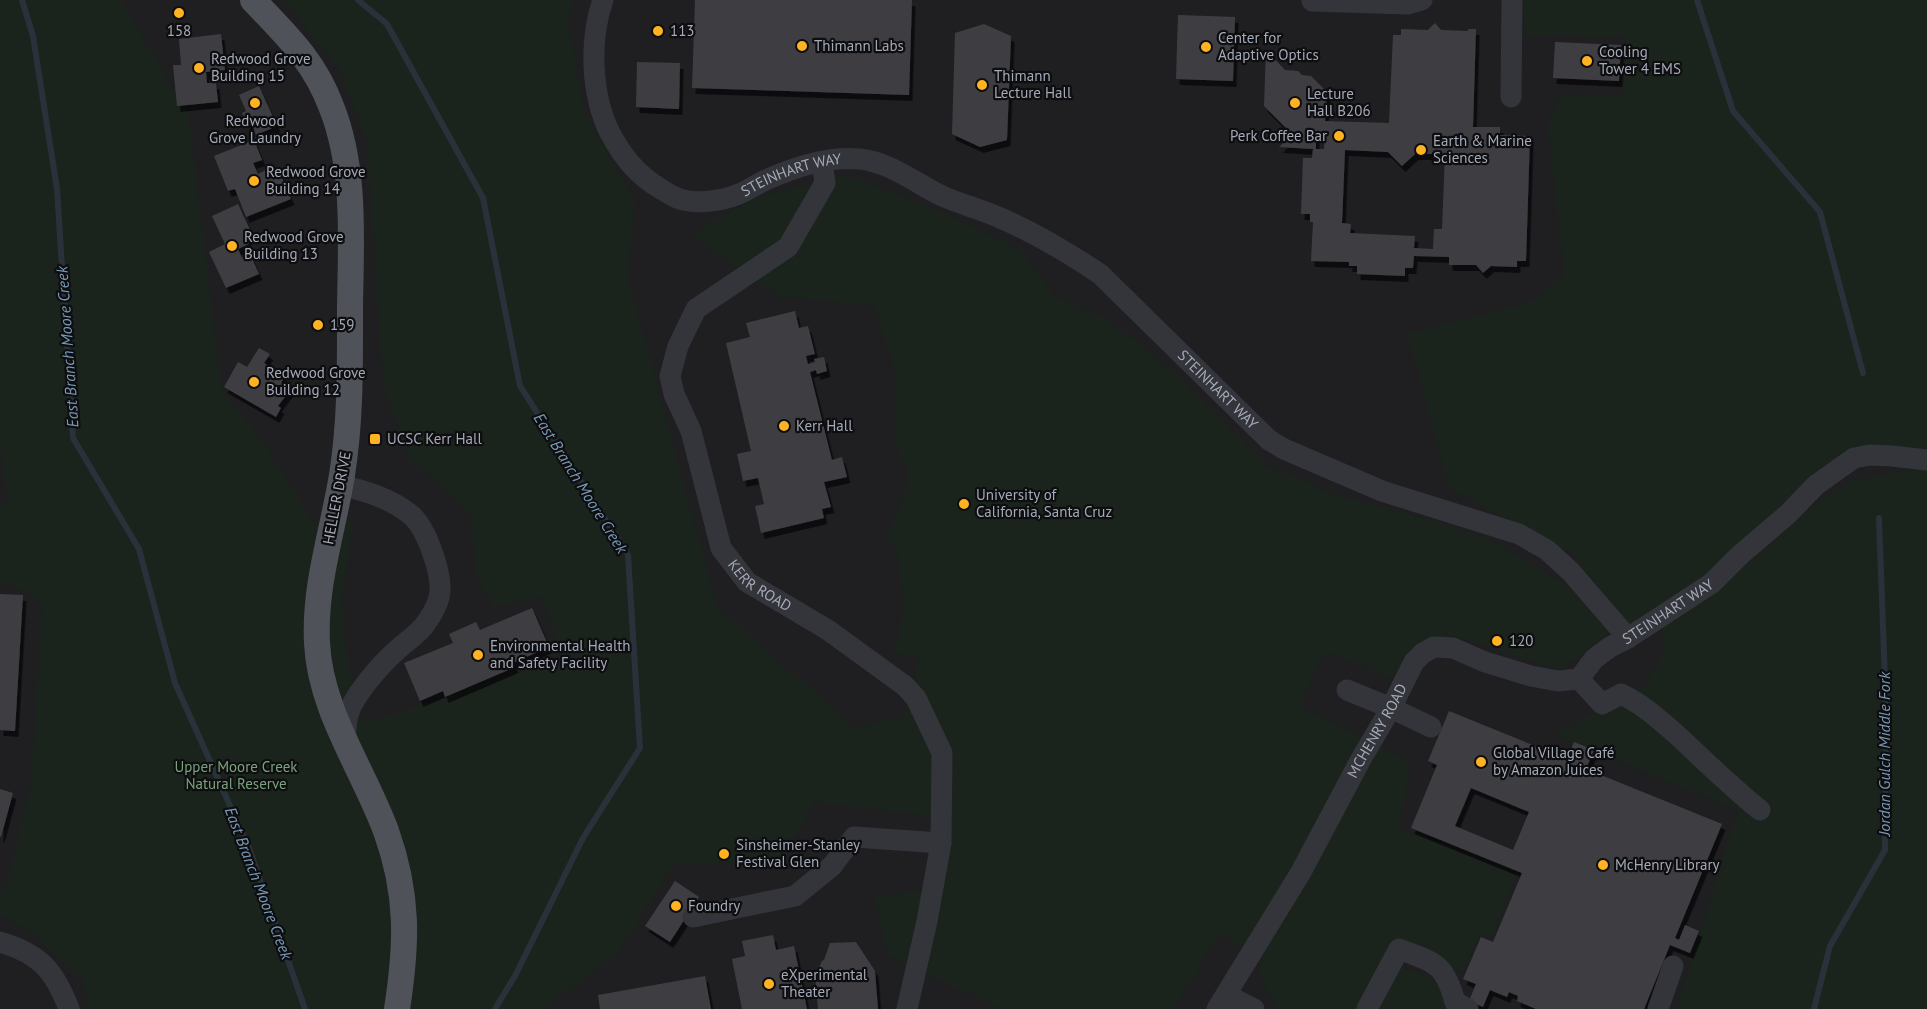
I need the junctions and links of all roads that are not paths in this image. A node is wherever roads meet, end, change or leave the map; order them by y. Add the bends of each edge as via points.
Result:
1 (253, 0) edge
2 (603, 0) edge
3 (1422, 0) edge
4 (1512, 0) edge
5 (1312, 1) edge
6 (1511, 97) dead end
7 (822, 162) junction
8 (1927, 460) edge
9 (340, 485) junction
10 (1628, 638) junction
11 (1579, 679) junction
12 (1347, 690) dead end
13 (1391, 708) junction
14 (1431, 727) dead end
15 (345, 739) junction
16 (1760, 810) dead end
17 (940, 843) junction
18 (693, 917) dead end
19 (0, 942) edge
20 (1673, 966) dead end
21 (1222, 1002) edge
22 (69, 1009) edge
23 (397, 1009) edge
24 (907, 1009) edge
25 (1254, 1009) edge
26 (1367, 1009) edge
27 (1468, 1009) edge
28 (1658, 1009) edge

1 - 9 main road, HELLER DRIVE via 299,49 316,74 339,129 348,175 350,409
2 - 7 street, STEINHART WAY via 594,50 600,103 619,150 652,184 678,198 716,200 739,194 793,169
3 - 5 street via 1408,4
4 - 6 street
7 - 10 street, STEINHART WAY via 846,158 882,165 1070,253 1115,287 1269,440 1382,491 1519,534 1546,550 1571,572
7 - 17 street, KERR ROAD via 825,183 788,247 696,309 678,346 670,376 692,431 721,548 747,582 828,630 916,698 942,753
8 - 10 street, STEINHART WAY via 1881,455 1854,459 1816,485 1712,583
9 - 15 main road, HELLER DRIVE via 319,590 317,644 324,685
9 - 15 street via 392,501 413,516 429,543 441,591 425,625 368,681 349,711
10 - 11 street via 1594,659
11 - 13 street, MCHENRY ROAD via 1558,681 1531,676 1485,663 1453,648 1434,647 1414,662
11 - 16 street via 1602,704 1621,694 1633,699
12 - 13 street
13 - 14 street
13 - 21 street, MCHENRY ROAD via 1307,862
15 - 23 main road, HELLER DRIVE via 398,868 405,930
17 - 18 street via 854,837 832,866 795,896
17 - 24 street, KERR ROAD
19 - 22 street via 38,959 61,988
20 - 28 street
21 - 25 street
26 - 27 street via 1399,949 1438,965 1455,1002

